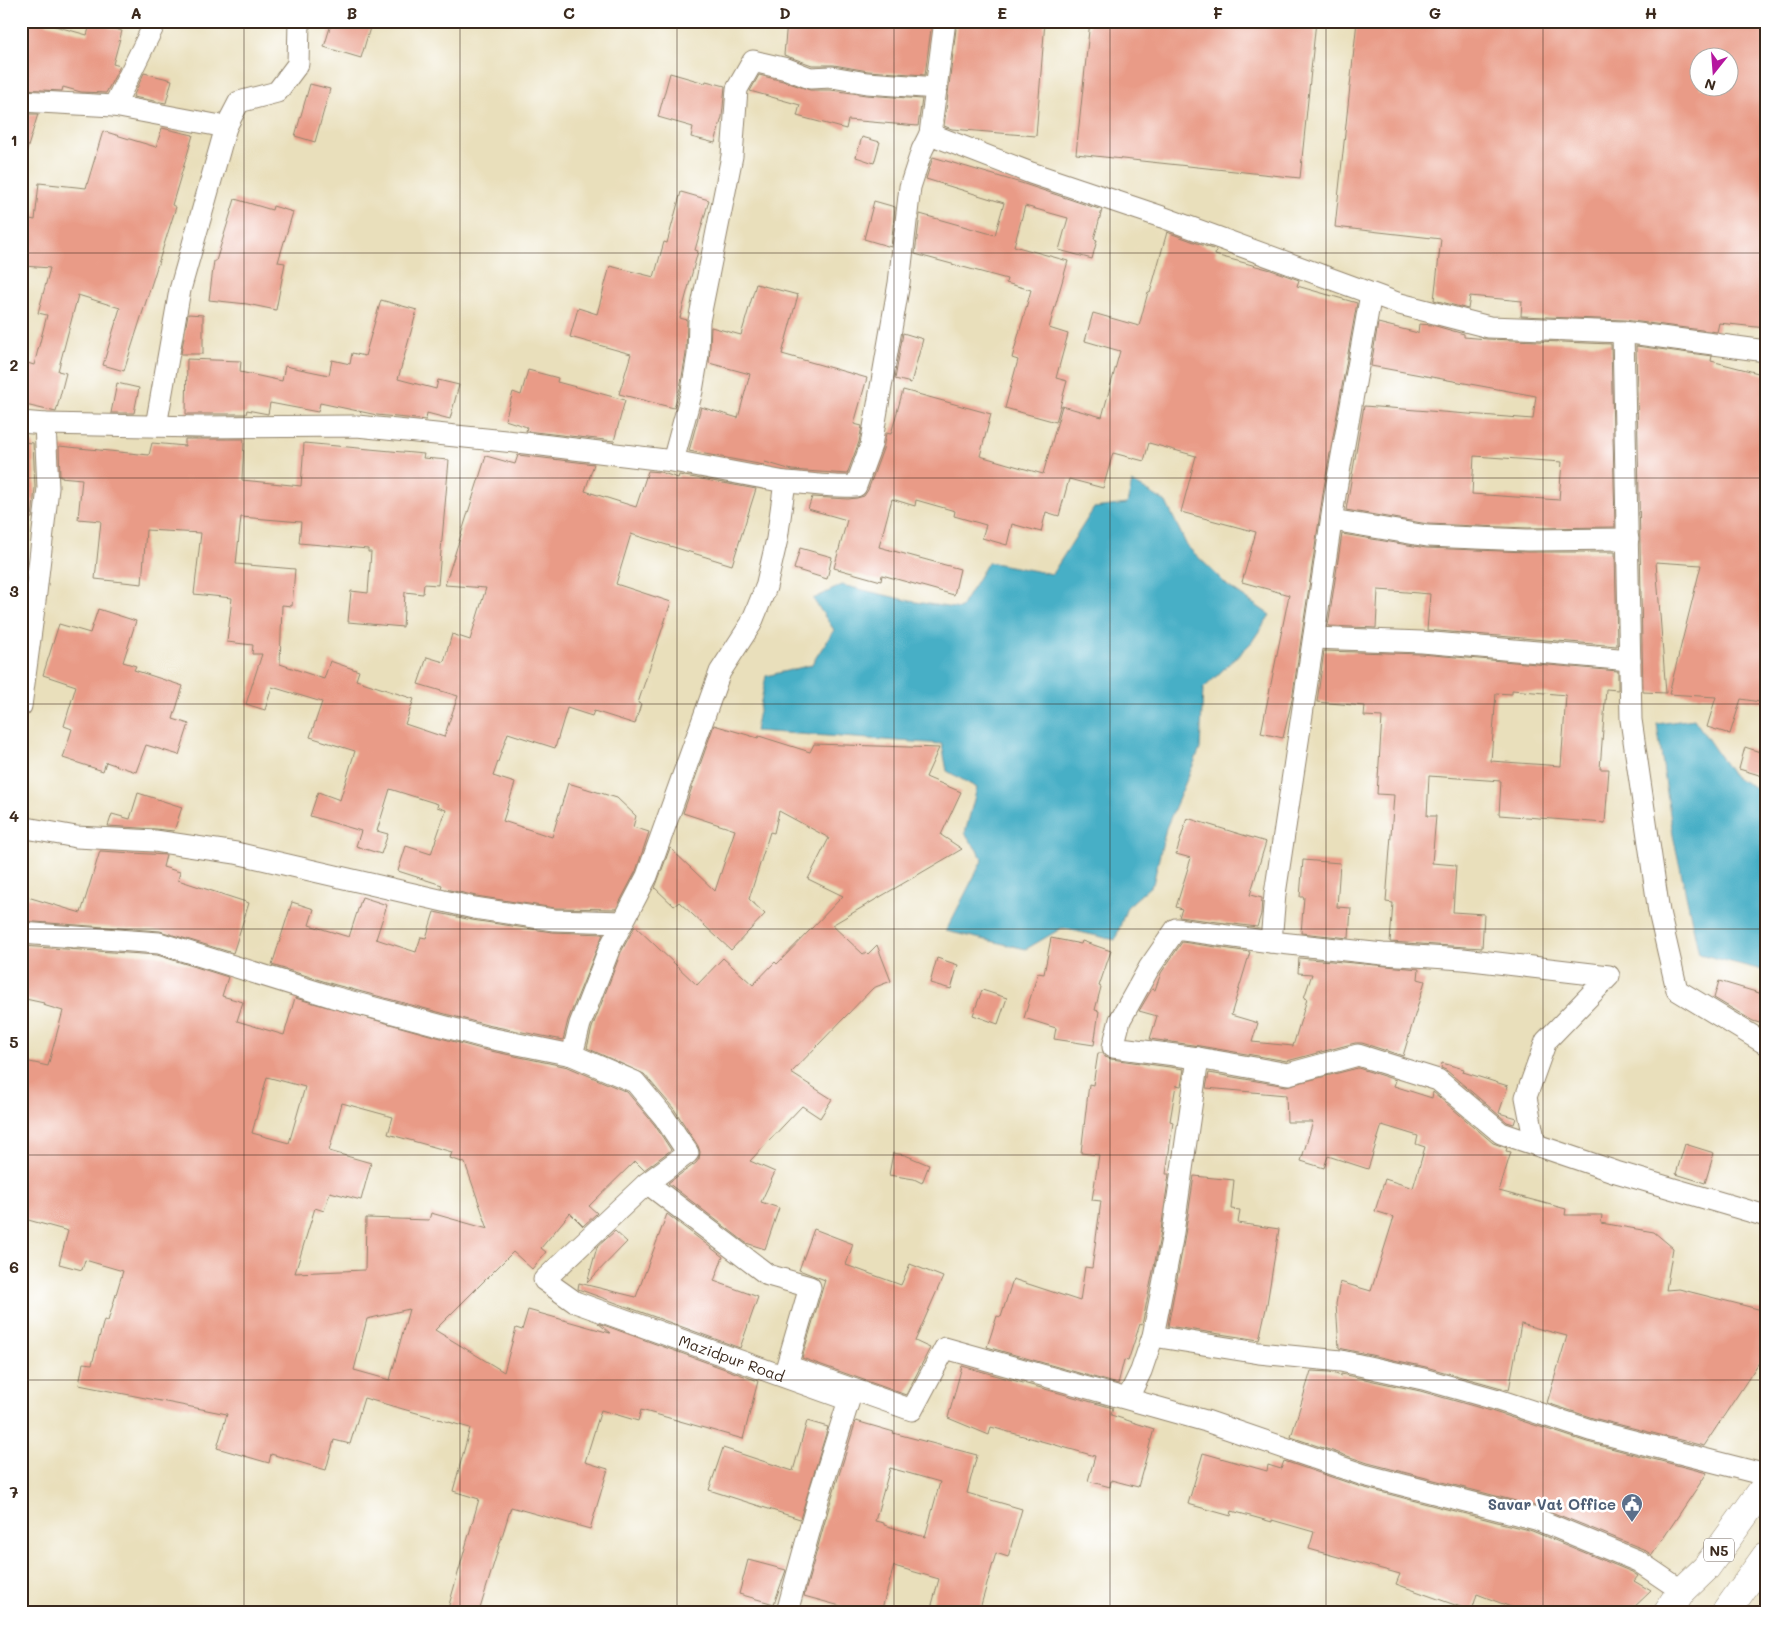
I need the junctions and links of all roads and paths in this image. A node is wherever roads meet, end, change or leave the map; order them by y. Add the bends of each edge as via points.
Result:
1 (156, 21) edge
2 (299, 21) edge
3 (945, 21) edge
4 (938, 88) junction
5 (21, 101) edge
6 (114, 106) junction
7 (226, 127) junction
8 (930, 134) junction
9 (1371, 294) junction
10 (1623, 332) junction
11 (1766, 351) edge
12 (21, 422) edge
13 (45, 424) junction
14 (156, 426) junction
15 (673, 461) junction
16 (785, 482) junction
17 (1332, 520) junction
18 (1628, 539) junction
19 (1314, 638) junction
20 (1630, 660) junction
21 (21, 706) edge
22 (21, 827) edge
23 (623, 922) junction
24 (21, 933) edge
25 (1271, 942) junction
26 (1766, 1044) edge
27 (572, 1055) junction
28 (1198, 1058) junction
29 (1535, 1144) junction
30 (647, 1183) junction
31 (1766, 1216) edge
32 (1153, 1336) junction
33 (1128, 1398) junction
34 (1766, 1475) edge
35 (1766, 1485) edge
36 (1766, 1556) edge
37 (1675, 1601) edge
38 (787, 1612) edge
39 (1726, 1612) edge

1 - 6 street
2 - 7 street via 298,64 277,92 239,102
3 - 4 street
4 - 8 street
4 - 15 street via 832,77 810,78 788,69 753,62 737,89 732,156 699,321 692,391
5 - 6 street
6 - 7 street
7 - 14 street via 180,290
8 - 9 street
8 - 16 street via 910,187 899,283 872,445 856,486 839,488
9 - 10 street via 1488,326
9 - 17 street
10 - 11 street
10 - 18 street
12 - 13 street
13 - 14 street
13 - 21 street via 48,488
14 - 15 street via 357,426
15 - 16 street
16 - 23 street via 777,540 766,586 751,624 720,672 647,876
17 - 18 street via 1427,536 1527,540
17 - 19 street
18 - 20 street
19 - 20 street via 1422,642
19 - 25 street via 1275,894
20 - 26 street via 1631,720 1659,912 1677,990
22 - 23 street via 76,837 155,841 236,853 474,908 554,920
23 - 27 street via 580,1024
24 - 27 street via 159,943 352,1002 484,1037
25 - 28 street via 1176,930 1149,968 1120,1020 1113,1047
25 - 29 street via 1609,976 1546,1041 1526,1097
27 - 30 street via 635,1082 688,1153
28 - 29 street via 1288,1074 1358,1055 1438,1080 1501,1133
28 - 32 street via 1172,1239
29 - 31 street via 1616,1172
30 - 33 street via 768,1275 810,1287 787,1366 912,1410 945,1348
30 - 38 street, Mazidpur Road via 544,1280 575,1302 849,1400
32 - 33 street
32 - 34 street via 1259,1353 1341,1361 1405,1375 1495,1398 1590,1430
33 - 37 street via 1364,1475 1536,1519 1638,1561
35 - 37 highway, N5 via 1706,1568
36 - 39 highway

